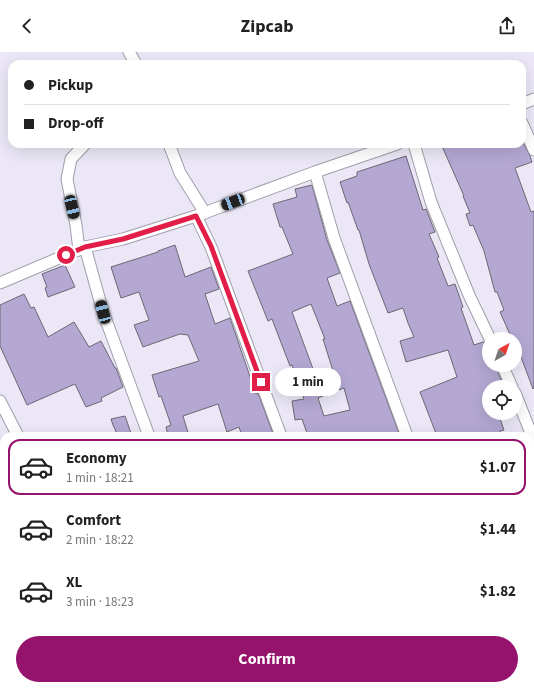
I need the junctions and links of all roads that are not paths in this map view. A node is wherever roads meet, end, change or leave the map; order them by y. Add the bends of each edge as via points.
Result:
1 (526, 132) edge
2 (81, 148) edge
3 (171, 148) edge
4 (386, 148) edge
5 (415, 148) edge
6 (534, 150) edge
7 (315, 172) junction
8 (200, 214) junction
9 (82, 249) junction
10 (0, 283) edge
11 (487, 332) edge
12 (0, 401) edge
13 (522, 411) edge
14 (16, 432) edge
15 (148, 432) edge
16 (280, 432) edge
17 (406, 432) edge
18 (530, 432) edge

1 - 6 street
2 - 9 street via 71,159 67,179
3 - 8 street
4 - 7 street
5 - 11 street via 431,202 469,296
7 - 8 street
7 - 17 street via 334,238
8 - 9 street via 123,239
8 - 16 street
9 - 10 street
9 - 15 street
12 - 14 street
13 - 18 street

